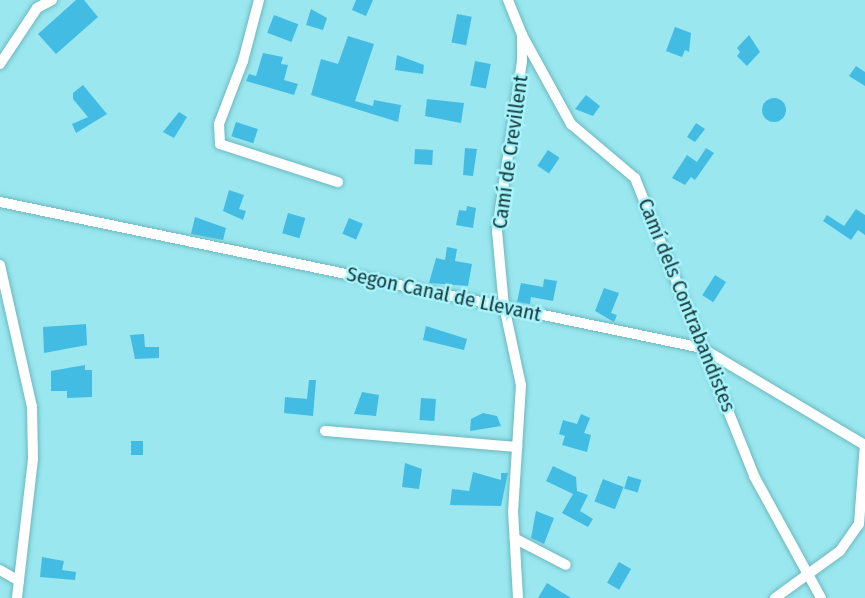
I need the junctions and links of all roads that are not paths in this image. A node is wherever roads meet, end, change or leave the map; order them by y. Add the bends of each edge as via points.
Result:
1 (52, 0) edge
2 (259, 0) edge
3 (508, 0) edge
4 (522, 35) junction
5 (0, 64) edge
6 (338, 182) dead end
7 (0, 202) edge
8 (0, 265) edge
9 (504, 306) junction
10 (702, 348) junction
11 (325, 431) dead end
12 (865, 445) edge
13 (517, 447) junction
14 (516, 539) junction
15 (566, 565) dead end
16 (0, 570) edge
17 (808, 577) junction
18 (19, 581) junction
19 (17, 598) edge
20 (518, 598) edge
21 (775, 598) edge
22 (821, 598) edge

1 - 5 street via 37,8
2 - 6 street via 219,124 220,144
3 - 4 street, Camí de Crevillent
4 - 9 street, Camí de Crevillent via 516,121 497,231
4 - 10 street, Camí dels Contrabandistes via 571,124 635,178
7 - 9 street, Segon Canal de Llevant
8 - 18 street via 33,407 33,459
9 - 10 street, Segon Canal de Llevant
9 - 13 street, Camí de Crevillent via 521,385
10 - 12 street, Segon Canal de Llevant
10 - 17 street, Camí dels Contrabandistes via 754,476
11 - 13 street
12 - 17 street via 859,524 840,551
13 - 14 street, Camí de Crevillent
14 - 15 street
14 - 20 street, Camí de Crevillent
16 - 18 street
17 - 21 street
17 - 22 street, Camí dels Contrabandistes
18 - 19 street

